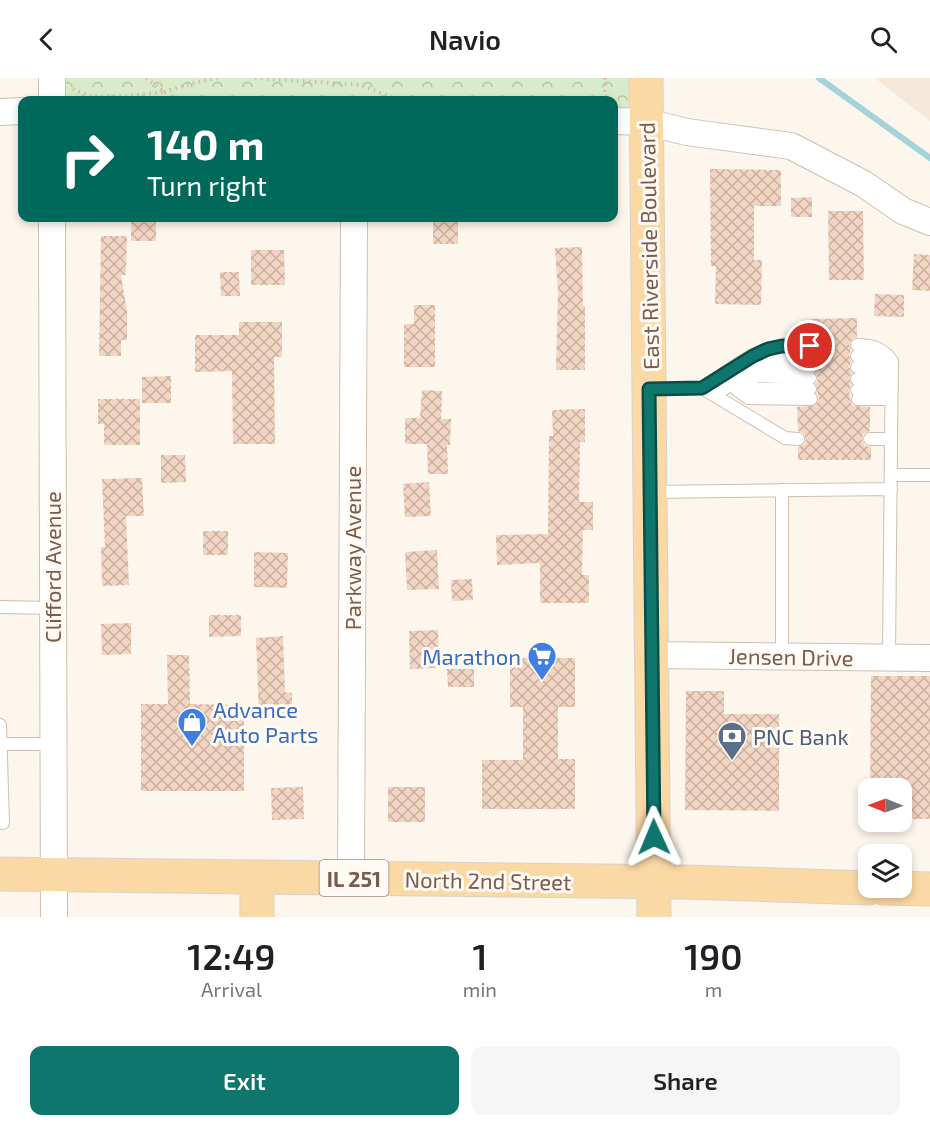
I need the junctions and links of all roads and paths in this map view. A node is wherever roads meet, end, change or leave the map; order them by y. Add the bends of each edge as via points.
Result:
1 (146, 78) edge
2 (220, 78) edge
3 (255, 78) edge
4 (605, 78) edge
5 (646, 78) edge
6 (57, 88) edge
7 (164, 92) junction
8 (89, 96) edge
9 (129, 96) edge
10 (388, 96) edge
11 (605, 96) edge
12 (18, 111) edge
13 (0, 112) edge
14 (618, 122) edge
15 (646, 122) junction
16 (52, 222) edge
17 (354, 222) edge
18 (930, 222) edge
19 (810, 372) junction
20 (857, 373) junction
21 (892, 380) junction
22 (649, 389) junction
23 (719, 389) junction
24 (798, 439) dead end
25 (870, 439) dead end
26 (891, 439) junction
27 (891, 475) junction
28 (930, 475) edge
29 (891, 489) junction
30 (782, 490) junction
31 (650, 492) junction
32 (0, 607) edge
33 (53, 608) junction
34 (652, 655) junction
35 (782, 656) junction
36 (889, 657) junction
37 (930, 658) edge
38 (0, 725) edge
39 (0, 744) edge
40 (53, 744) junction
41 (1, 769) edge
42 (0, 823) edge
43 (0, 874) edge
44 (53, 874) junction
45 (257, 877) junction
46 (351, 878) junction
47 (655, 882) junction
48 (858, 888) edge
49 (912, 889) edge
50 (930, 889) edge
51 (54, 917) edge
52 (257, 917) edge
53 (654, 917) edge

1 - 7 path
2 - 7 path
3 - 10 path via 361,85
4 - 11 path
5 - 15 main road, East Riverside Boulevard
6 - 8 path
7 - 9 path
12 - 13 street
14 - 15 street
15 - 18 street via 687,132 791,146 864,184 903,211
15 - 22 main road, East Riverside Boulevard
16 - 33 street, Clifford Avenue
17 - 46 street, Parkway Avenue
19 - 23 lane
19 - 23 lane via 759,367
19 - 23 lane via 782,346 753,356
20 - 21 lane
20 - 21 lane
20 - 21 lane via 869,345 886,352
21 - 26 lane
22 - 23 lane
22 - 31 main road, East Riverside Boulevard
23 - 24 lane via 785,438
25 - 26 lane
26 - 27 lane
27 - 28 lane
27 - 29 lane
29 - 30 lane
29 - 36 lane
30 - 31 lane
30 - 35 lane
31 - 34 main road, East Riverside Boulevard
32 - 33 lane
33 - 40 street, Clifford Avenue
34 - 35 street, Jensen Drive
34 - 47 main road, East Riverside Boulevard
35 - 36 street, Jensen Drive
36 - 37 street, Jensen Drive
38 - 39 lane
39 - 40 lane
39 - 41 lane
40 - 44 street, Clifford Avenue
41 - 42 lane
43 - 44 main road, North 2nd Street / IL 251
44 - 45 main road, North 2nd Street / IL 251
44 - 51 street, Clifford Avenue
45 - 46 main road, North 2nd Street / IL 251
45 - 52 main road
46 - 47 main road, North 2nd Street / IL 251
47 - 48 main road, North 2nd Street / IL 251
47 - 53 main road, East Riverside Boulevard
49 - 50 main road

